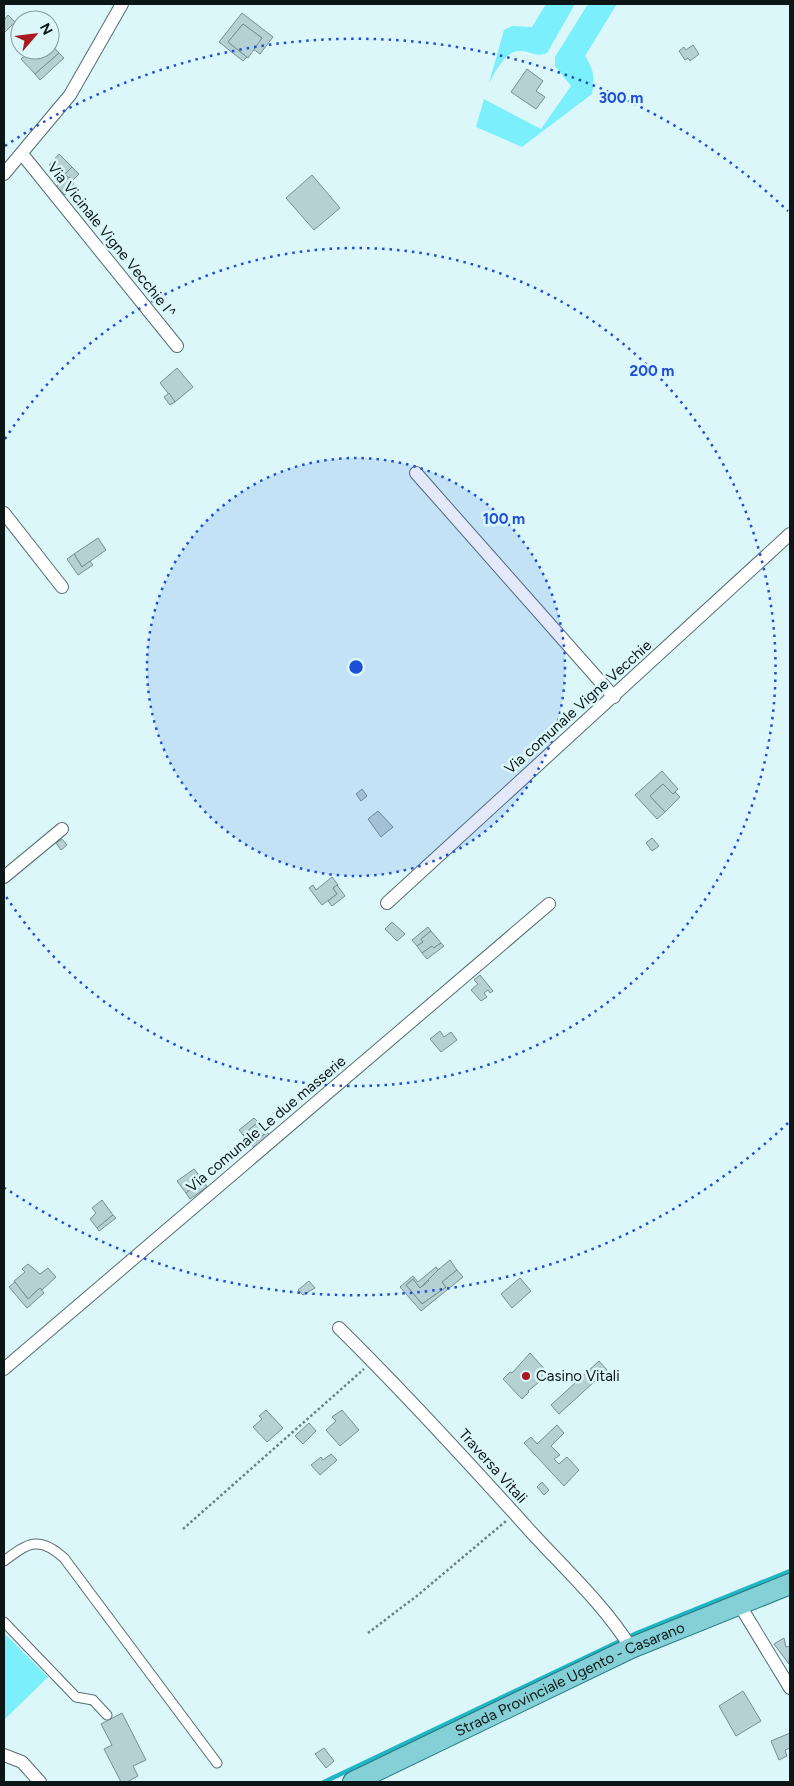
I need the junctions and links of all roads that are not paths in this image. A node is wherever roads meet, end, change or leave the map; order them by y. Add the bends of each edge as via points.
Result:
1 (122, 4) edge
2 (22, 154) junction
3 (4, 174) edge
4 (177, 346) dead end
5 (416, 473) dead end
6 (4, 513) edge
7 (790, 534) edge
8 (62, 587) dead end
9 (614, 697) junction
10 (62, 829) dead end
11 (4, 877) edge
12 (387, 903) dead end
13 (549, 904) dead end
14 (339, 1328) dead end
15 (4, 1369) edge
16 (4, 1561) edge
17 (790, 1584) edge
18 (739, 1604) junction
19 (4, 1622) edge
20 (631, 1648) junction
21 (790, 1688) edge
22 (107, 1715) dead end
23 (4, 1755) edge
24 (217, 1763) dead end
25 (40, 1782) edge
26 (353, 1782) edge

1 - 2 street via 70,96
2 - 3 street
2 - 4 street, Via Vicinale Vigne Vecchie I^
5 - 9 street
6 - 8 street
7 - 9 street, Via comunale Vigne Vecchie
9 - 12 street, Via comunale Vigne Vecchie
10 - 11 street
13 - 15 street, Via comunale Le due masserie
14 - 20 street, Traversa Vitali via 515,1513 619,1629
16 - 24 street via 24,1547 37,1544 51,1546 64,1558
17 - 18 main road, Strada Provinciale Ugento - Casarano
18 - 20 main road, Strada Provinciale Ugento - Casarano
18 - 21 street
19 - 22 street via 76,1697 93,1700
20 - 26 main road, Strada Provinciale Ugento - Casarano
23 - 25 street via 22,1762

